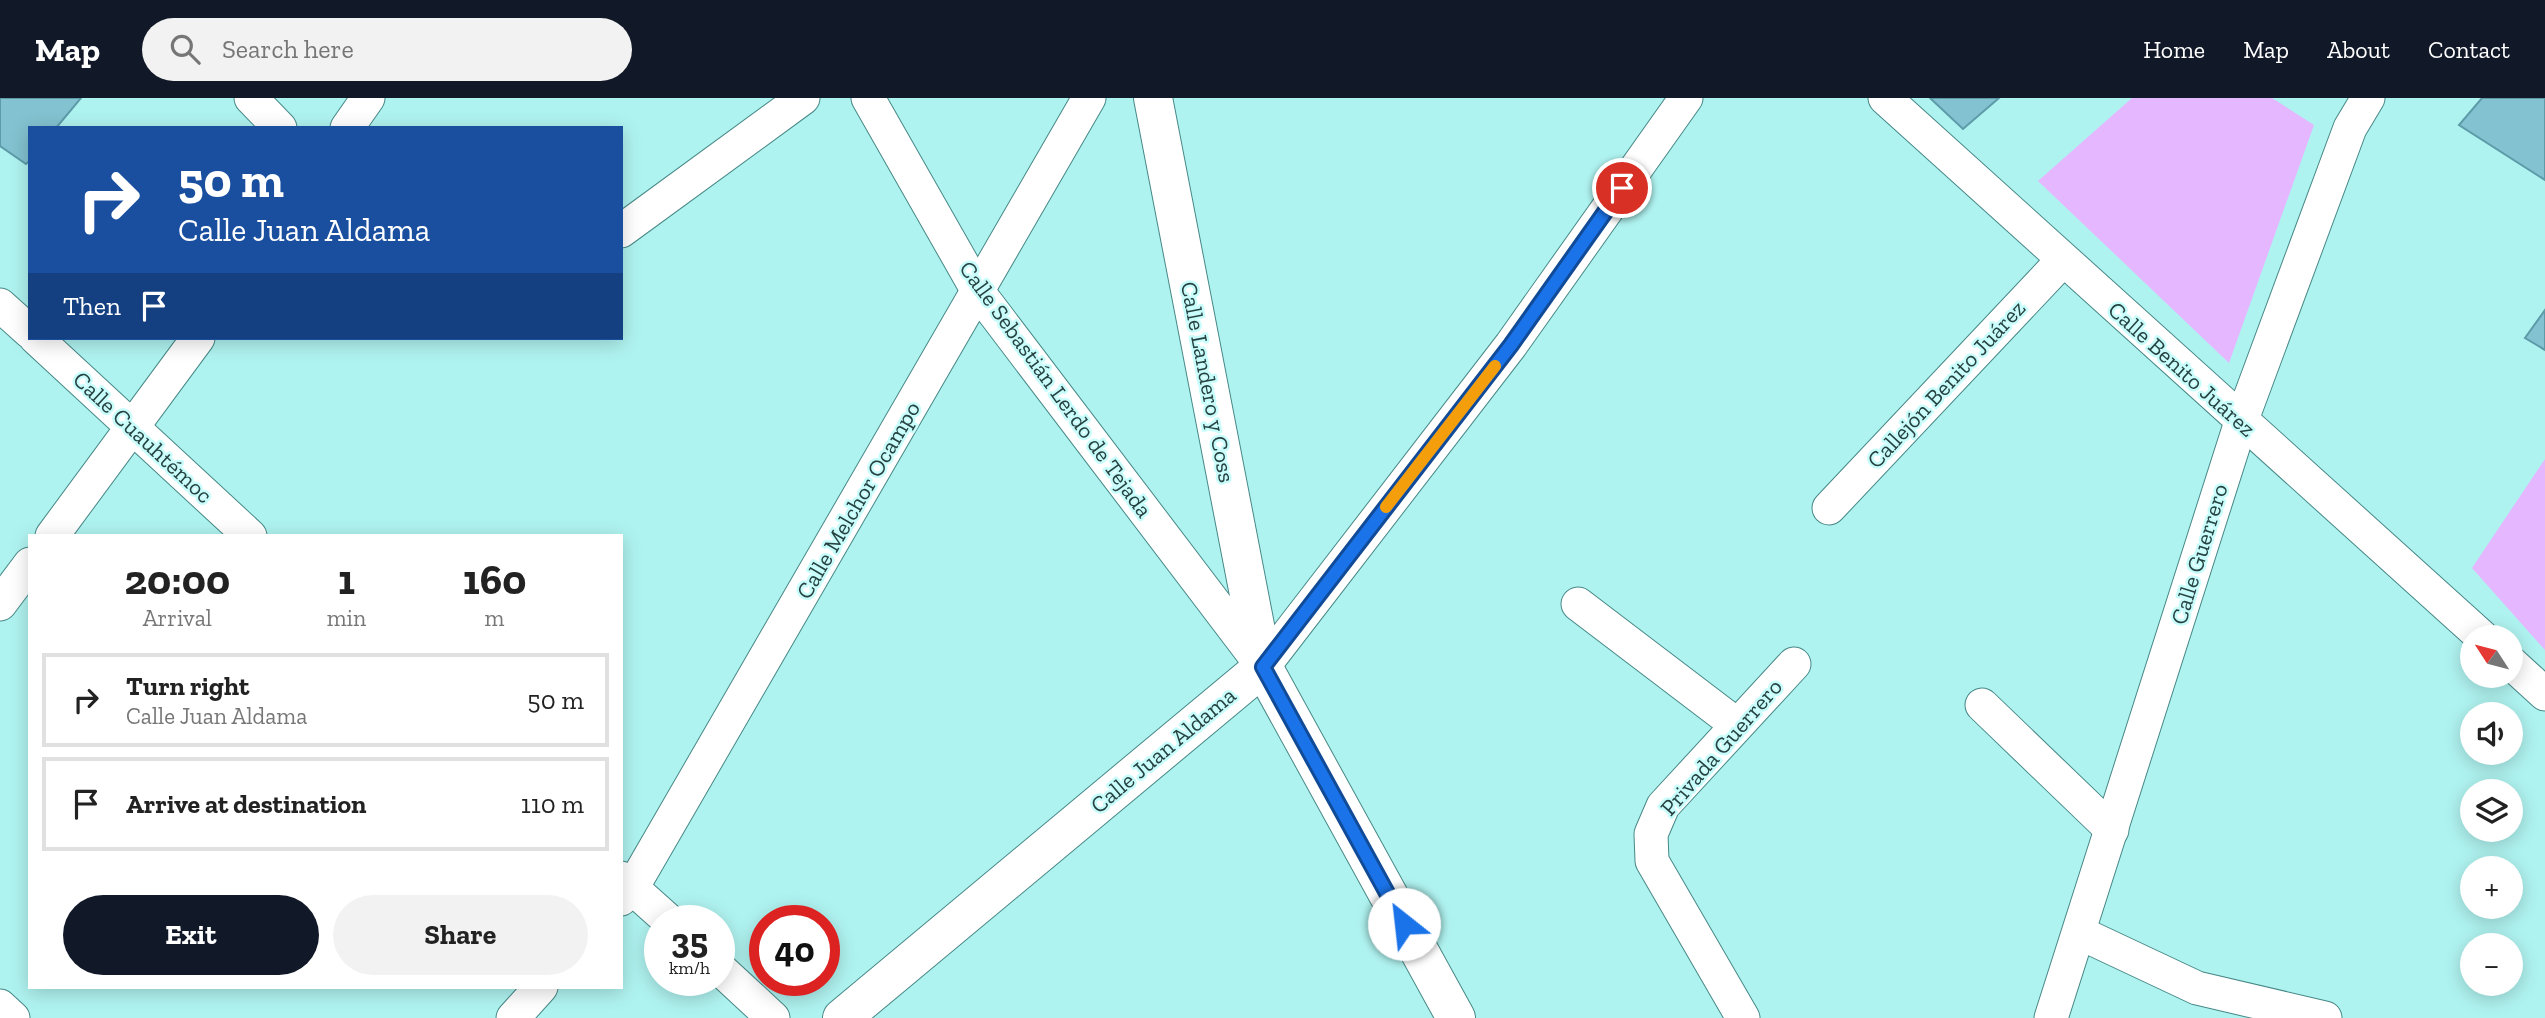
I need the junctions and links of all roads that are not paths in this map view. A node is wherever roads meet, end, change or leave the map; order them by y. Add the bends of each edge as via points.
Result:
1 (250, 98) edge
2 (368, 98) edge
3 (803, 98) edge
4 (868, 98) edge
5 (1089, 98) edge
6 (1153, 98) edge
7 (1686, 98) edge
8 (1885, 98) edge
9 (2368, 98) edge
10 (278, 126) edge
11 (348, 126) edge
12 (623, 229) edge
13 (2063, 260) junction
14 (979, 293) junction
15 (0, 305) edge
16 (28, 330) edge
17 (38, 340) edge
18 (197, 340) edge
19 (2241, 422) junction
20 (133, 428) junction
21 (1829, 508) dead end
22 (54, 534) edge
23 (248, 534) edge
24 (28, 567) edge
25 (0, 604) edge
26 (1577, 604) dead end
27 (2469, 625) edge
28 (1794, 664) dead end
29 (1263, 667) junction
30 (2524, 675) edge
31 (2545, 694) edge
32 (1982, 705) dead end
33 (1737, 725) junction
34 (2112, 830) junction
35 (625, 888) edge
36 (648, 905) edge
37 (2080, 933) junction
38 (735, 983) edge
39 (539, 989) edge
40 (0, 1006) edge
41 (13, 1018) edge
42 (513, 1018) edge
43 (774, 1018) edge
44 (842, 1018) edge
45 (1456, 1018) edge
46 (1743, 1018) edge
47 (2051, 1018) edge
48 (2325, 1018) edge

1 - 10 street
2 - 11 street
3 - 12 street
4 - 14 street, Calle Sebastián Lerdo de Tejada
5 - 14 street, Calle Melchor Ocampo
6 - 29 street, Calle Landero y Coss
7 - 29 street, Calle Juan Aldama via 1511,345
8 - 13 street, Calle Benito Juárez
9 - 19 street, Calle Guerrero via 2350,128
13 - 19 street, Calle Benito Juárez
13 - 21 street, Callejón Benito Juárez
14 - 29 street, Calle Sebastián Lerdo de Tejada
14 - 35 street, Calle Melchor Ocampo
15 - 16 street
17 - 20 street, Calle Cuauhtémoc
18 - 20 street
19 - 27 street, Calle Benito Juárez
19 - 34 street, Calle Guerrero
20 - 22 street
20 - 23 street, Calle Cuauhtémoc
24 - 25 street
26 - 33 street
28 - 33 street, Privada Guerrero
29 - 44 street, Calle Juan Aldama
29 - 45 street, Calle Landero y Coss
30 - 31 street
32 - 34 street
33 - 46 street, Privada Guerrero via 1662,806 1651,834 1652,861
34 - 37 street, Calle Guerrero
35 - 36 street
37 - 47 street, Calle Guerrero
37 - 48 street via 2197,988
38 - 43 street
39 - 42 street
40 - 41 street

